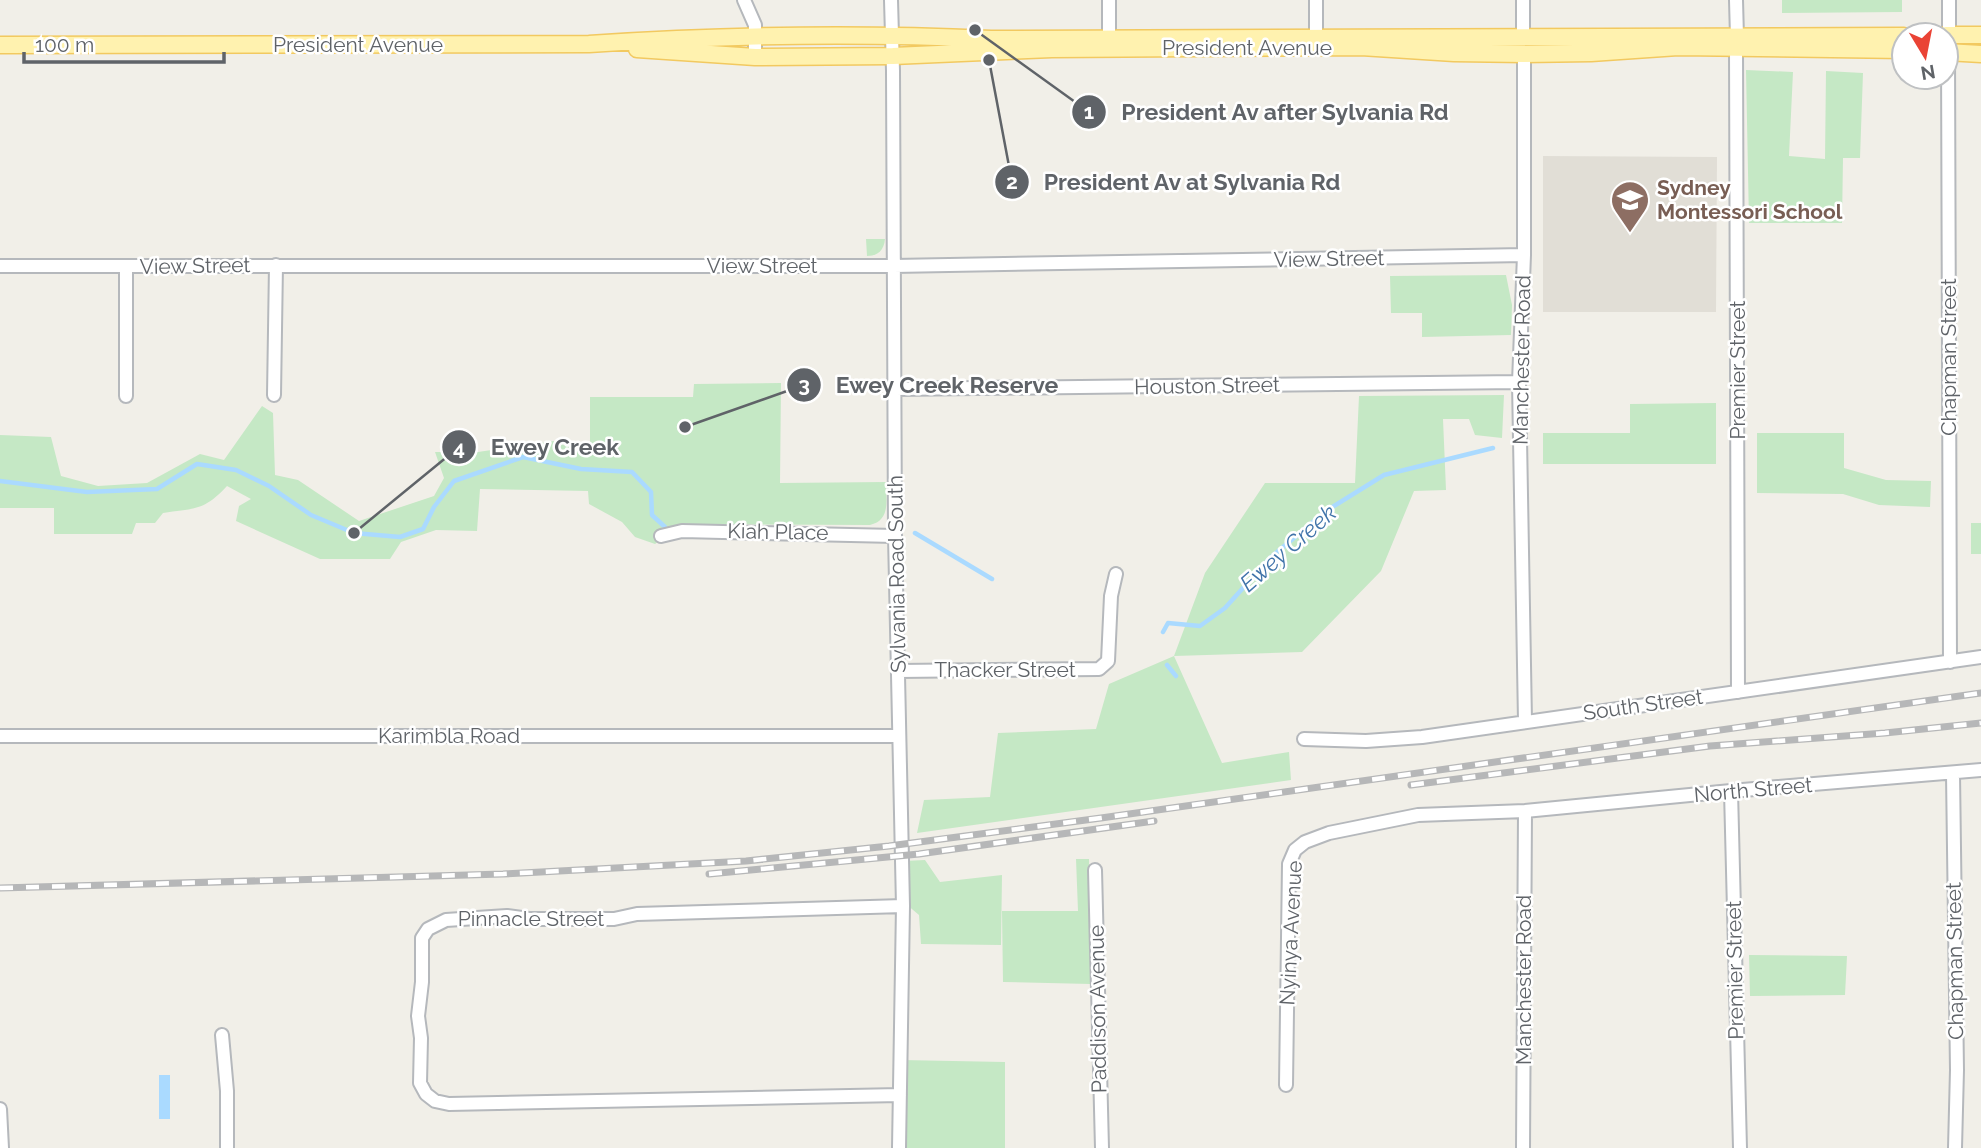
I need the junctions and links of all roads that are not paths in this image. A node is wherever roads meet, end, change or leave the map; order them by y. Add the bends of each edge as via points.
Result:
1 (744, 0) edge
2 (891, 0) edge
3 (1109, 0) edge
4 (1316, 0) edge
5 (1523, 0) edge
6 (1736, 0) edge
7 (1949, 0) edge
8 (1948, 21) edge
9 (1960, 35) edge
10 (1981, 35) edge
11 (891, 36) junction
12 (755, 37) junction
13 (1109, 37) junction
14 (1316, 37) junction
15 (1523, 37) junction
16 (1890, 37) edge
17 (1736, 43) junction
18 (589, 44) junction
19 (0, 45) edge
20 (1890, 49) edge
21 (1960, 53) edge
22 (1524, 54) junction
23 (1981, 54) edge
24 (893, 55) junction
25 (755, 57) junction
26 (1947, 91) edge
27 (1524, 255) junction
28 (276, 265) junction
29 (894, 266) junction
30 (0, 267) edge
31 (126, 267) junction
32 (1519, 382) junction
33 (895, 389) junction
34 (274, 395) dead end
35 (126, 396) dead end
36 (661, 536) dead end
37 (895, 536) junction
38 (1116, 574) dead end
39 (1981, 657) edge
40 (1950, 662) junction
41 (898, 671) junction
42 (1738, 692) junction
43 (1525, 721) junction
44 (0, 736) edge
45 (899, 736) junction
46 (1304, 739) dead end
47 (1981, 771) edge
48 (1953, 774) junction
49 (1731, 791) junction
50 (1525, 811) junction
51 (1096, 870) dead end
52 (903, 906) junction
53 (222, 1035) dead end
54 (1286, 1085) dead end
55 (900, 1095) junction
56 (0, 1109) edge
57 (2, 1148) edge
58 (227, 1148) edge
59 (899, 1148) edge
60 (1102, 1148) edge
61 (1523, 1148) edge
62 (1740, 1148) edge
63 (1955, 1148) edge

1 - 12 street
2 - 11 street, Sylvania Road South
3 - 13 street
4 - 14 street
5 - 15 street, Manchester Road
6 - 17 street, Premier Street
7 - 8 street
9 - 10 main road
11 - 12 main road, President Avenue
11 - 13 main road, President Avenue
11 - 24 street, Sylvania Road South
12 - 18 main road, President Avenue
12 - 25 street
13 - 14 main road, President Avenue
14 - 15 main road, President Avenue
15 - 17 main road, President Avenue
15 - 22 main road, Manchester Road
16 - 17 main road, President Avenue
17 - 20 main road, President Avenue
17 - 22 main road, President Avenue
17 - 42 street, Premier Street
18 - 19 main road, President Avenue
18 - 25 main road, President Avenue
21 - 23 main road
22 - 24 main road, President Avenue via 1361,47
22 - 27 street, Manchester Road
24 - 25 main road, President Avenue
24 - 29 street, Sylvania Road South
26 - 40 street, Chapman Street
27 - 29 street, View Street
27 - 32 street, Manchester Road
28 - 29 street, View Street
28 - 31 street, View Street
28 - 34 street
29 - 33 street, Sylvania Road South
30 - 31 street, View Street
31 - 35 street
32 - 33 street, Houston Street
32 - 43 street, Manchester Road
33 - 37 street, Sylvania Road South
36 - 37 street, Kiah Place via 682,531
37 - 41 street, Sylvania Road South
38 - 41 street, Thacker Street via 1105,666 1093,670
39 - 40 street, South Street
40 - 42 street, South Street
41 - 45 street, Sylvania Road South
42 - 43 street, South Street
43 - 46 street, South Street via 1422,737
44 - 45 street, Karimbla Road
45 - 52 street, Sylvania Road South
47 - 48 street, North Street
48 - 49 street, North Street
48 - 63 street, Chapman Street
49 - 50 street, North Street
49 - 62 street, Premier Street
50 - 54 street, Nyinya Avenue via 1418,815 1329,833 1295,850 1289,864
50 - 61 street, Manchester Road
51 - 60 street, Paddison Avenue
52 - 55 street, Sylvania Road South
52 - 55 street, Pinnacle Street via 637,914 614,919 507,916 446,920 428,929 422,938 418,1016 420,1083 435,1101 449,1104
53 - 58 street
55 - 59 street, Sylvania Road South
56 - 57 street

